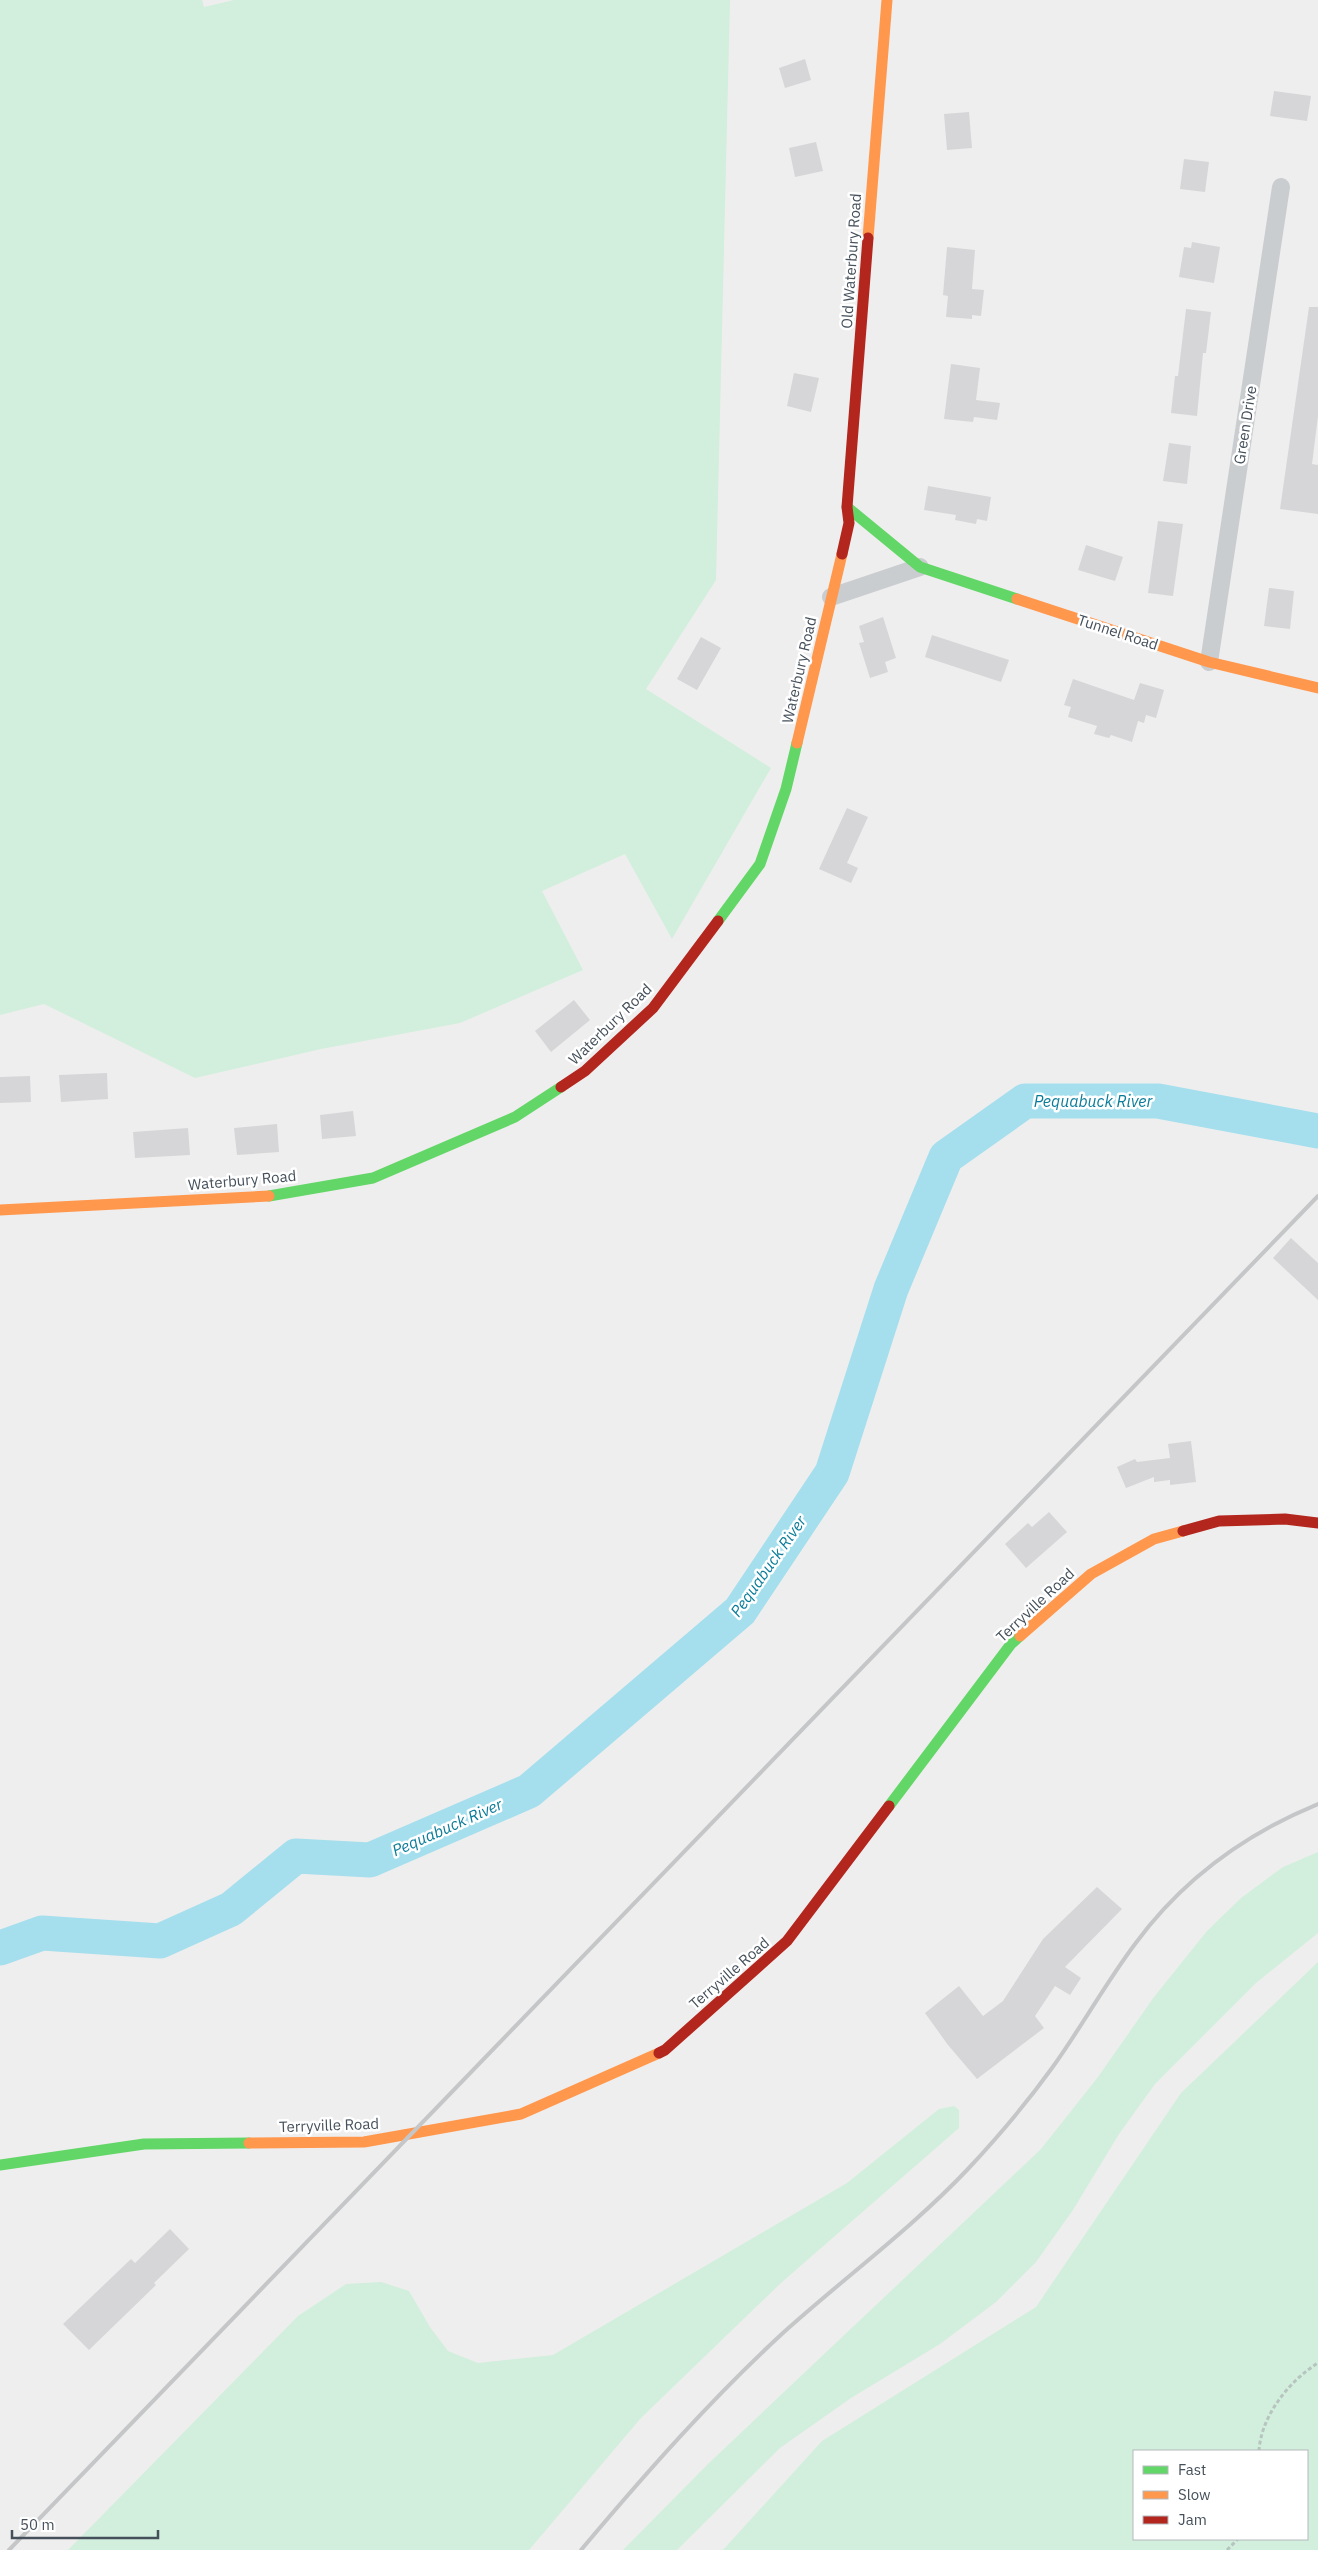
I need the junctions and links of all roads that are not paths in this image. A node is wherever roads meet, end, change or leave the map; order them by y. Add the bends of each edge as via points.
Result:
1 (887, 0) edge
2 (1281, 187) dead end
3 (847, 507) junction
4 (849, 523) joint
5 (920, 567) junction
6 (831, 597) junction
7 (1209, 662) junction
8 (1318, 688) edge
9 (0, 1210) edge
10 (1318, 1523) edge
11 (0, 2165) edge

1 - 3 main road, Old Waterbury Road
2 - 7 street, Green Drive
3 - 4 main road, Old Waterbury Road
3 - 5 main road, Tunnel Road
4 - 6 main road, Waterbury Road
5 - 6 street
5 - 7 main road, Tunnel Road
6 - 9 main road, Waterbury Road via 786,789 760,864 653,1008 585,1072 515,1117 373,1178 271,1196
7 - 8 main road, Tunnel Road
10 - 11 main road, Terryville Road via 1286,1519 1219,1521 1154,1539 1090,1574 1011,1644 787,1941 665,2050 521,2114 374,2140 144,2144

